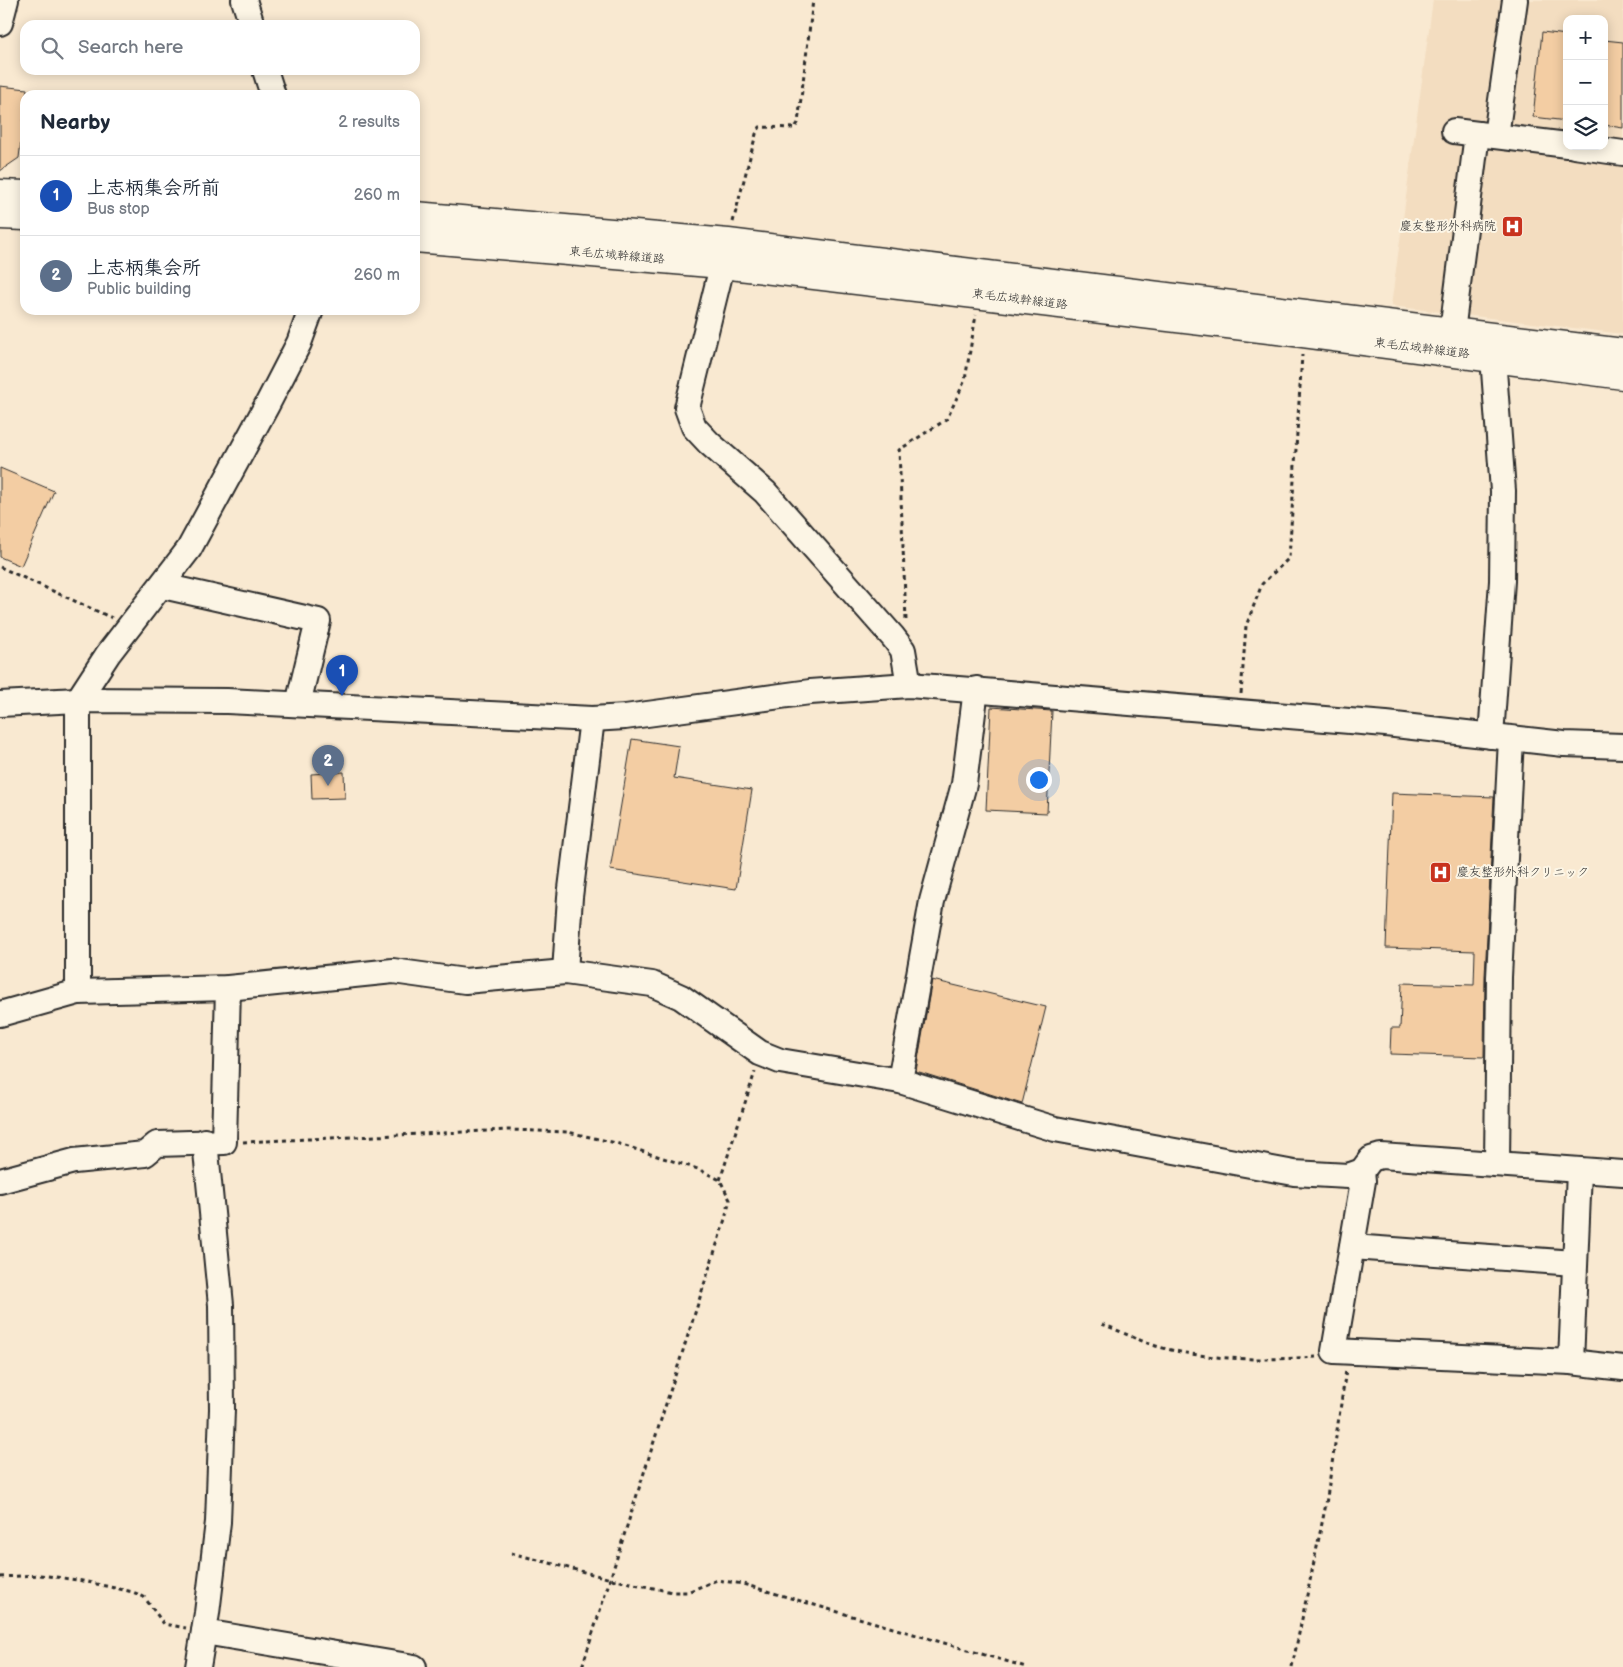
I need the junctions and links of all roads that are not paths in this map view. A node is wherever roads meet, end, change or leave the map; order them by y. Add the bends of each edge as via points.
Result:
1 (6, 0) edge
2 (244, 0) edge
3 (1514, 0) edge
4 (250, 20) edge
5 (0, 23) edge
6 (267, 75) edge
7 (271, 90) edge
8 (1454, 131) dead end
9 (1486, 135) junction
10 (1563, 145) edge
11 (1602, 150) edge
12 (1623, 153) edge
13 (0, 194) edge
14 (20, 194) edge
15 (0, 215) edge
16 (20, 216) edge
17 (420, 217) edge
18 (420, 238) edge
19 (725, 253) junction
20 (310, 315) edge
21 (1452, 332) junction
22 (1623, 352) edge
23 (1493, 357) junction
24 (1623, 375) edge
25 (163, 586) junction
26 (909, 685) junction
27 (976, 689) junction
28 (78, 700) junction
29 (0, 704) edge
30 (298, 704) junction
31 (592, 719) junction
32 (1501, 737) junction
33 (1623, 746) edge
34 (566, 972) junction
35 (228, 988) junction
36 (78, 992) junction
37 (0, 1014) edge
38 (900, 1081) junction
39 (214, 1141) junction
40 (1497, 1164) junction
41 (1362, 1171) junction
42 (1579, 1171) junction
43 (1623, 1173) edge
44 (0, 1181) edge
45 (1352, 1248) junction
46 (1575, 1264) junction
47 (1571, 1362) junction
48 (1623, 1368) edge
49 (204, 1632) junction
50 (198, 1667) edge
51 (414, 1667) edge

1 - 5 street
2 - 4 street
3 - 9 street
6 - 7 street
8 - 9 street
9 - 10 street
9 - 21 street
11 - 12 street
13 - 14 highway
15 - 16 highway
17 - 19 highway, 東毛広域幹線道路
18 - 19 highway, 東毛広域幹線道路
19 - 21 highway, 東毛広域幹線道路
19 - 23 highway, 東毛広域幹線道路 via 980,294
19 - 26 street via 687,408 694,427 765,492 903,650
20 - 25 street via 299,343 223,487 189,549
21 - 22 highway, 東毛広域幹線道路
23 - 24 highway, 東毛広域幹線道路
23 - 32 street via 1503,491
25 - 28 street via 91,677
25 - 30 street via 318,621
26 - 27 street
26 - 31 street via 810,692
27 - 32 street
27 - 38 street via 964,784 932,901
28 - 29 street
28 - 30 street
28 - 36 street
30 - 31 street
31 - 34 street via 570,897
32 - 33 street
32 - 40 street
34 - 35 street via 465,981 393,971
34 - 38 street via 652,984 681,997 760,1053 780,1061
35 - 36 street
35 - 39 street
36 - 37 street
38 - 41 street via 1055,1130 1294,1172 1348,1176
39 - 44 street via 156,1144 145,1154 74,1161
39 - 49 street via 222,1409 218,1522
40 - 41 street via 1381,1156 1371,1159
40 - 42 street
41 - 45 street
42 - 43 street
42 - 46 street
45 - 46 street
45 - 47 street via 1334,1351
46 - 47 street
47 - 48 street
49 - 50 street
49 - 51 street

